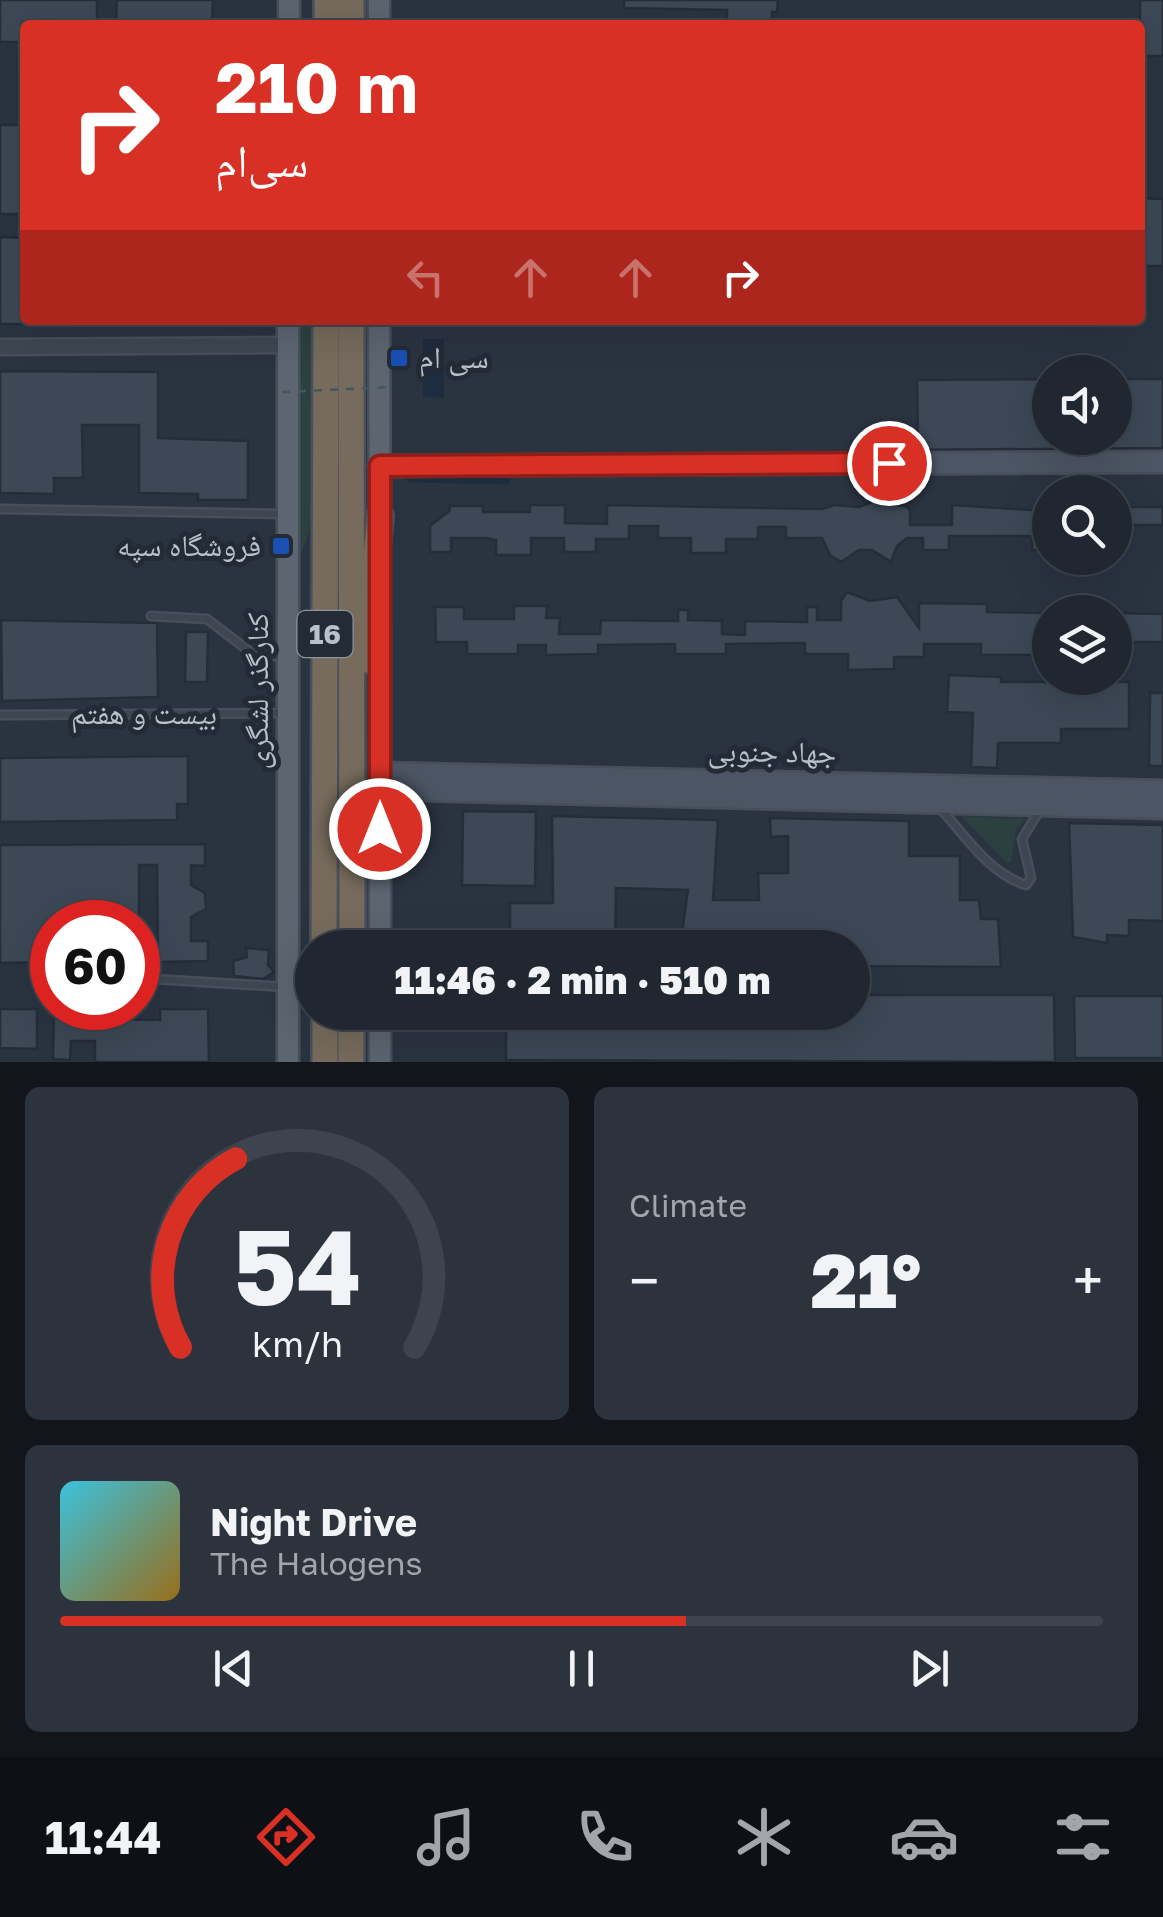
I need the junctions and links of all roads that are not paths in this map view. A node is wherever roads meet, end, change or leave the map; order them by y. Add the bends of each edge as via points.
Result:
1 (288, 325) edge
2 (326, 325) edge
3 (351, 325) edge
4 (379, 325) edge
5 (288, 345) junction
6 (0, 347) edge
7 (1163, 462) edge
8 (380, 466) junction
9 (0, 509) edge
10 (288, 514) junction
11 (380, 516) junction
12 (150, 616) dead end
13 (288, 657) junction
14 (288, 713) junction
15 (0, 715) edge
16 (352, 774) junction
17 (380, 781) junction
18 (1163, 791) edge
19 (937, 804) junction
20 (1044, 805) junction
21 (1163, 808) edge
22 (324, 930) edge
23 (352, 930) edge
24 (380, 930) edge
25 (160, 979) edge
26 (288, 987) junction
27 (325, 1030) edge
28 (351, 1030) edge
29 (380, 1030) edge
30 (288, 1062) edge
31 (325, 1062) edge
32 (351, 1062) edge
33 (380, 1062) edge

1 - 5 main road, کنارگذر لشگری
2 - 22 highway, 16
3 - 16 highway, 16
4 - 8 main road
5 - 6 street
5 - 10 main road, کنارگذر لشگری
7 - 8 street
8 - 11 main road
9 - 10 lane
10 - 13 main road, کنارگذر لشگری
11 - 16 highway
11 - 17 main road
12 - 13 lane via 207,619 254,656
13 - 14 main road, کنارگذر لشگری
14 - 15 lane, بیست و هفتم
14 - 26 main road, کنارگذر لشگری
16 - 23 highway, 16
17 - 18 street, جهاد جنوبی
17 - 19 street, جهاد جنوبی
17 - 24 main road
19 - 20 street, جهاد جنوبی
19 - 20 lane via 990,864 1023,885 1031,878 1022,839
20 - 21 street, جهاد جنوبی
25 - 26 lane
26 - 30 main road, کنارگذر لشگری
27 - 31 highway
28 - 32 highway
29 - 33 main road

